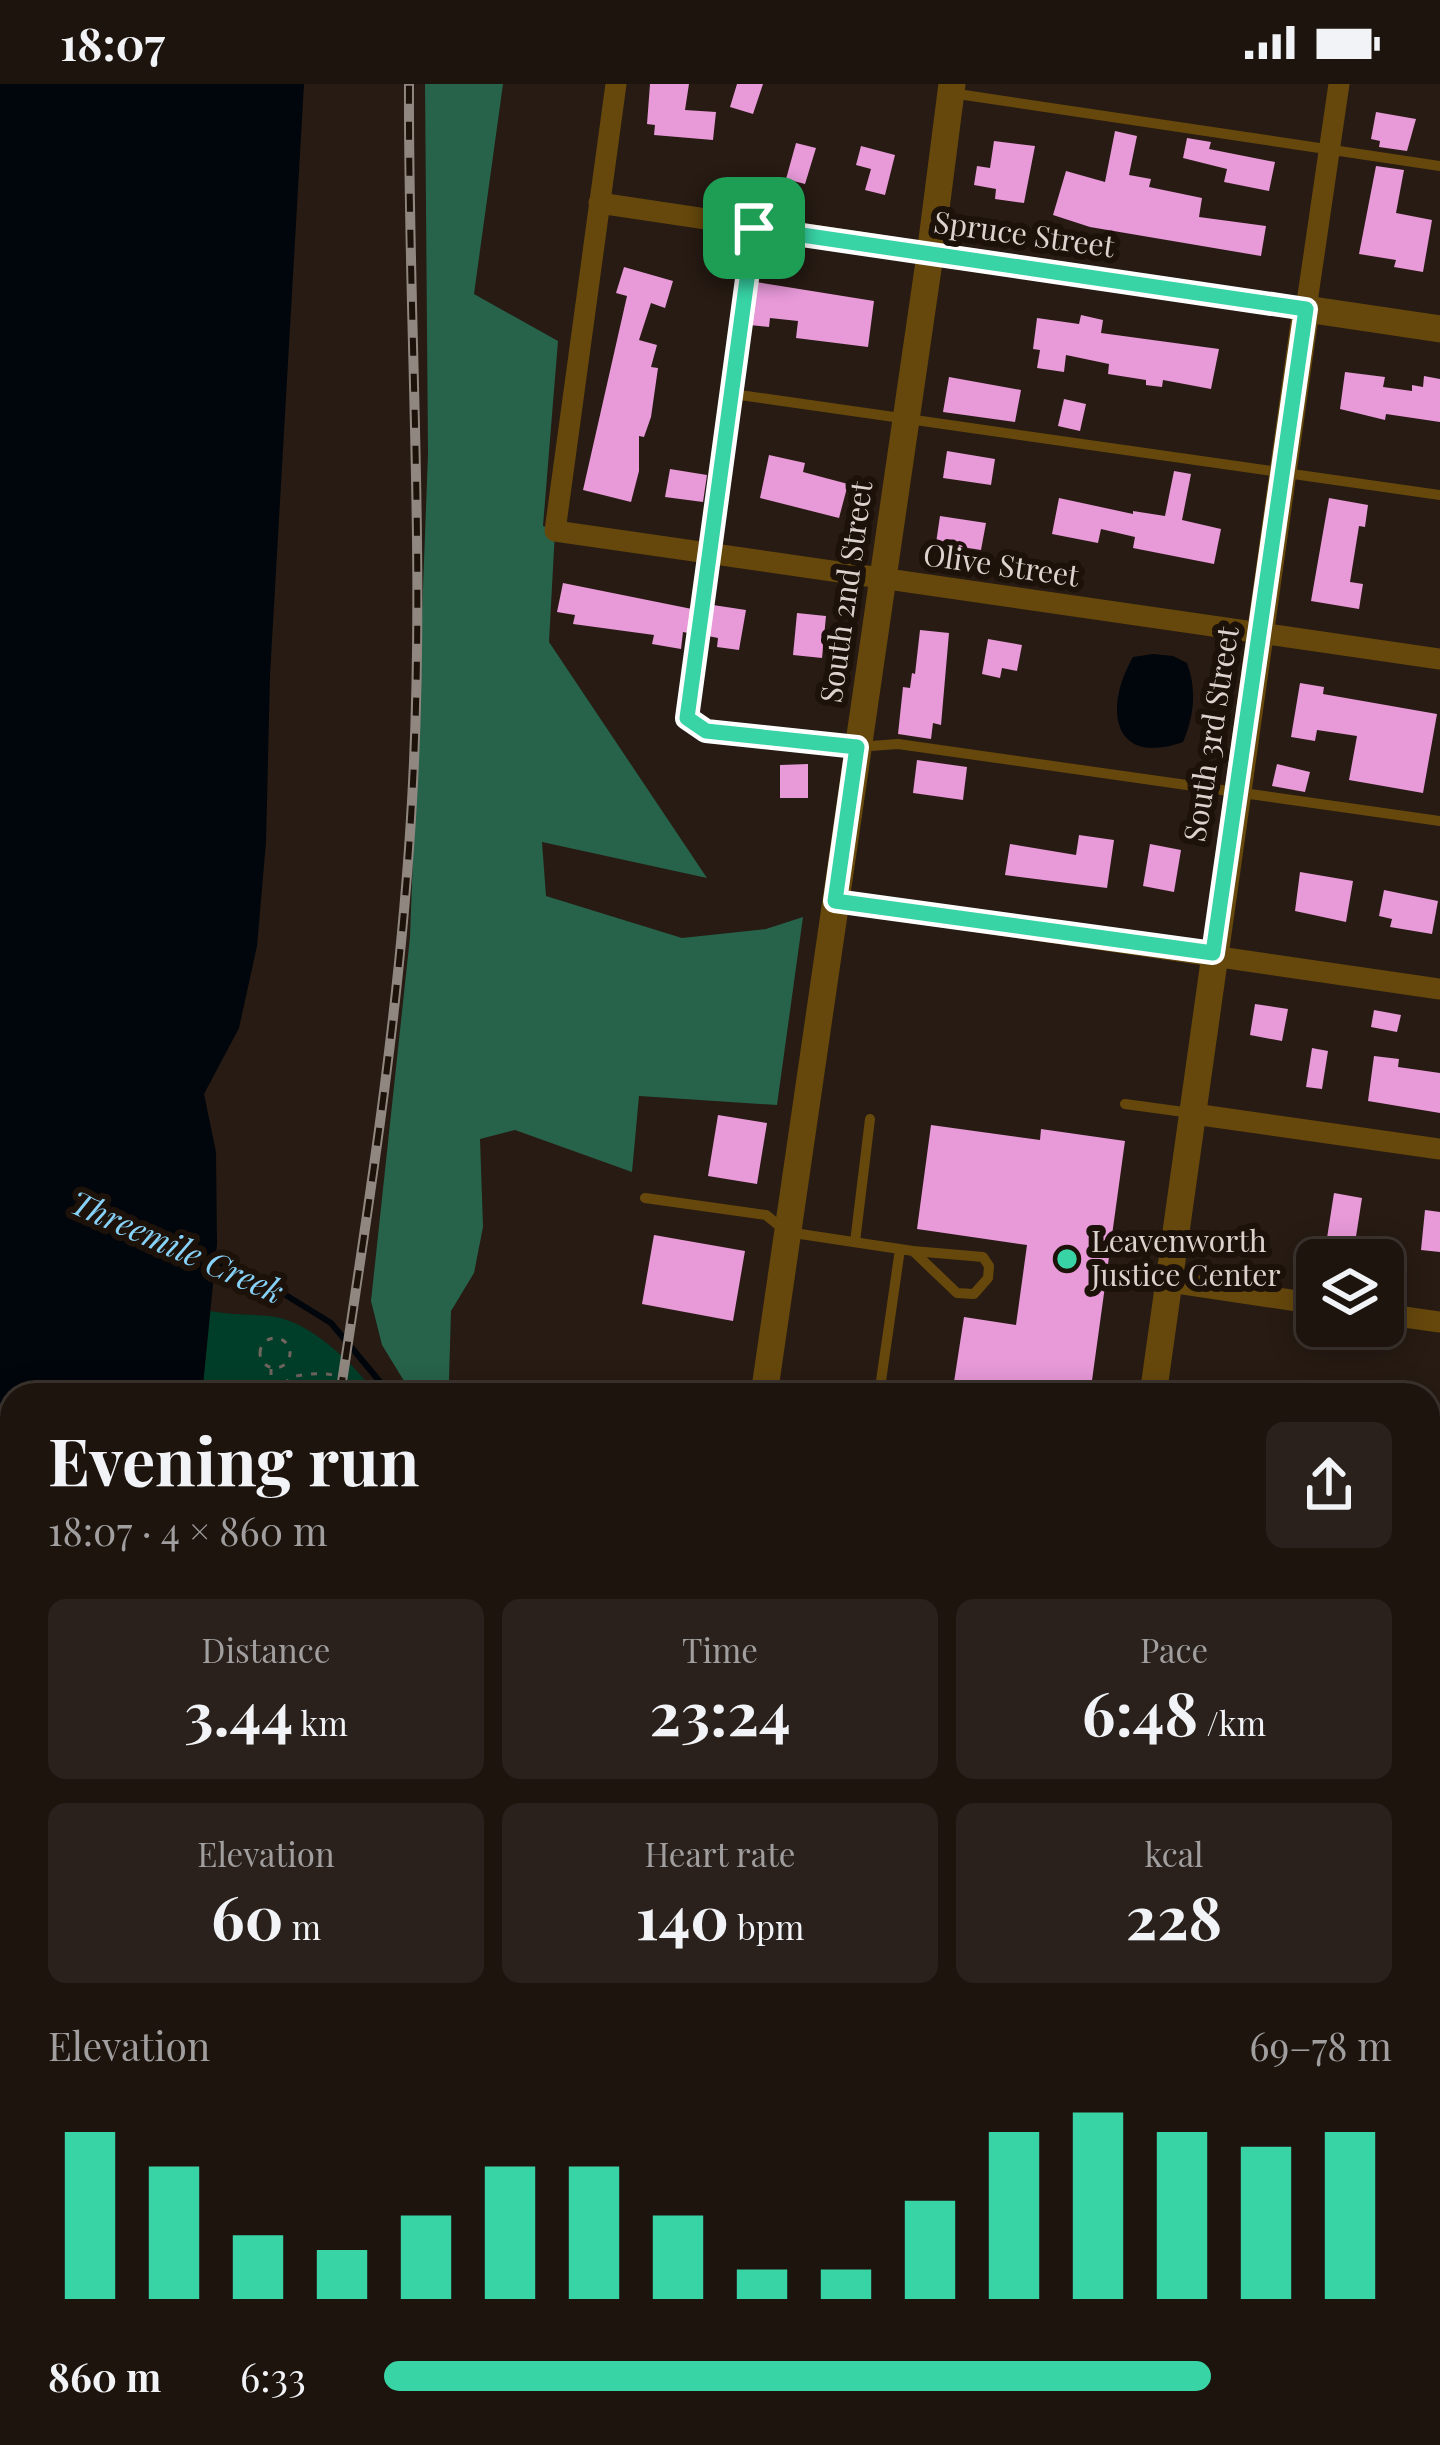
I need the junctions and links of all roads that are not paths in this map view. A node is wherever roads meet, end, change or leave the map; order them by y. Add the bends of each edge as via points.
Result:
1 (616, 84) edge
2 (1340, 84) edge
3 (951, 88) edge
4 (1330, 150) junction
5 (1440, 166) edge
6 (599, 203) junction
7 (754, 228) junction
8 (930, 255) junction
9 (1306, 309) junction
10 (1440, 329) edge
11 (733, 394) junction
12 (906, 419) junction
13 (1283, 475) junction
14 (1440, 495) edge
15 (710, 554) junction
16 (882, 579) junction
17 (1261, 632) junction
18 (1440, 659) edge
19 (857, 747) junction
20 (1237, 792) junction
21 (1440, 821) edge
22 (835, 901) junction
23 (1213, 953) junction
24 (1440, 989) edge
25 (1125, 1104) dead end
26 (1194, 1114) junction
27 (870, 1119) dead end
28 (1440, 1149) edge
29 (645, 1198) dead end
30 (788, 1232) junction
31 (855, 1242) junction
32 (907, 1250) junction
33 (1170, 1282) junction
34 (1296, 1301) edge
35 (1404, 1317) edge
36 (1440, 1322) edge
37 (766, 1383) edge
38 (881, 1383) edge
39 (1155, 1383) edge

1 - 6 street
2 - 4 street, South 3rd Street
3 - 4 lane
3 - 8 street, South 2nd Street
4 - 5 lane
4 - 9 street, South 3rd Street
6 - 7 street, Spruce Street
6 - 15 street, Olive Street via 555,531
7 - 8 street, Spruce Street
7 - 11 lane
8 - 9 street, Spruce Street
8 - 12 street, South 2nd Street
9 - 10 street, Spruce Street
9 - 13 street, South 3rd Street
11 - 12 lane
11 - 15 lane
12 - 13 lane
12 - 16 street, South 2nd Street
13 - 14 lane
13 - 17 street, South 3rd Street
15 - 16 street, Olive Street
15 - 19 lane via 687,718 706,731
16 - 17 street, Olive Street
16 - 19 street, South 2nd Street
17 - 18 street, Olive Street
17 - 20 street, South 3rd Street
19 - 20 lane via 898,744
19 - 22 street, South 2nd Street
20 - 21 lane
20 - 23 street, South 3rd Street
22 - 23 street
22 - 30 street, South 2nd Street
23 - 24 street
23 - 26 street, South 3rd Street
25 - 26 lane
26 - 28 street
26 - 33 street, South 3rd Street
27 - 31 lane
29 - 30 lane via 766,1215
30 - 31 lane
30 - 37 street, South 2nd Street
31 - 32 lane
32 - 32 lane via 957,1293 974,1294 988,1278 983,1257
32 - 38 lane
33 - 34 street
33 - 39 street, South 3rd Street
35 - 36 street

